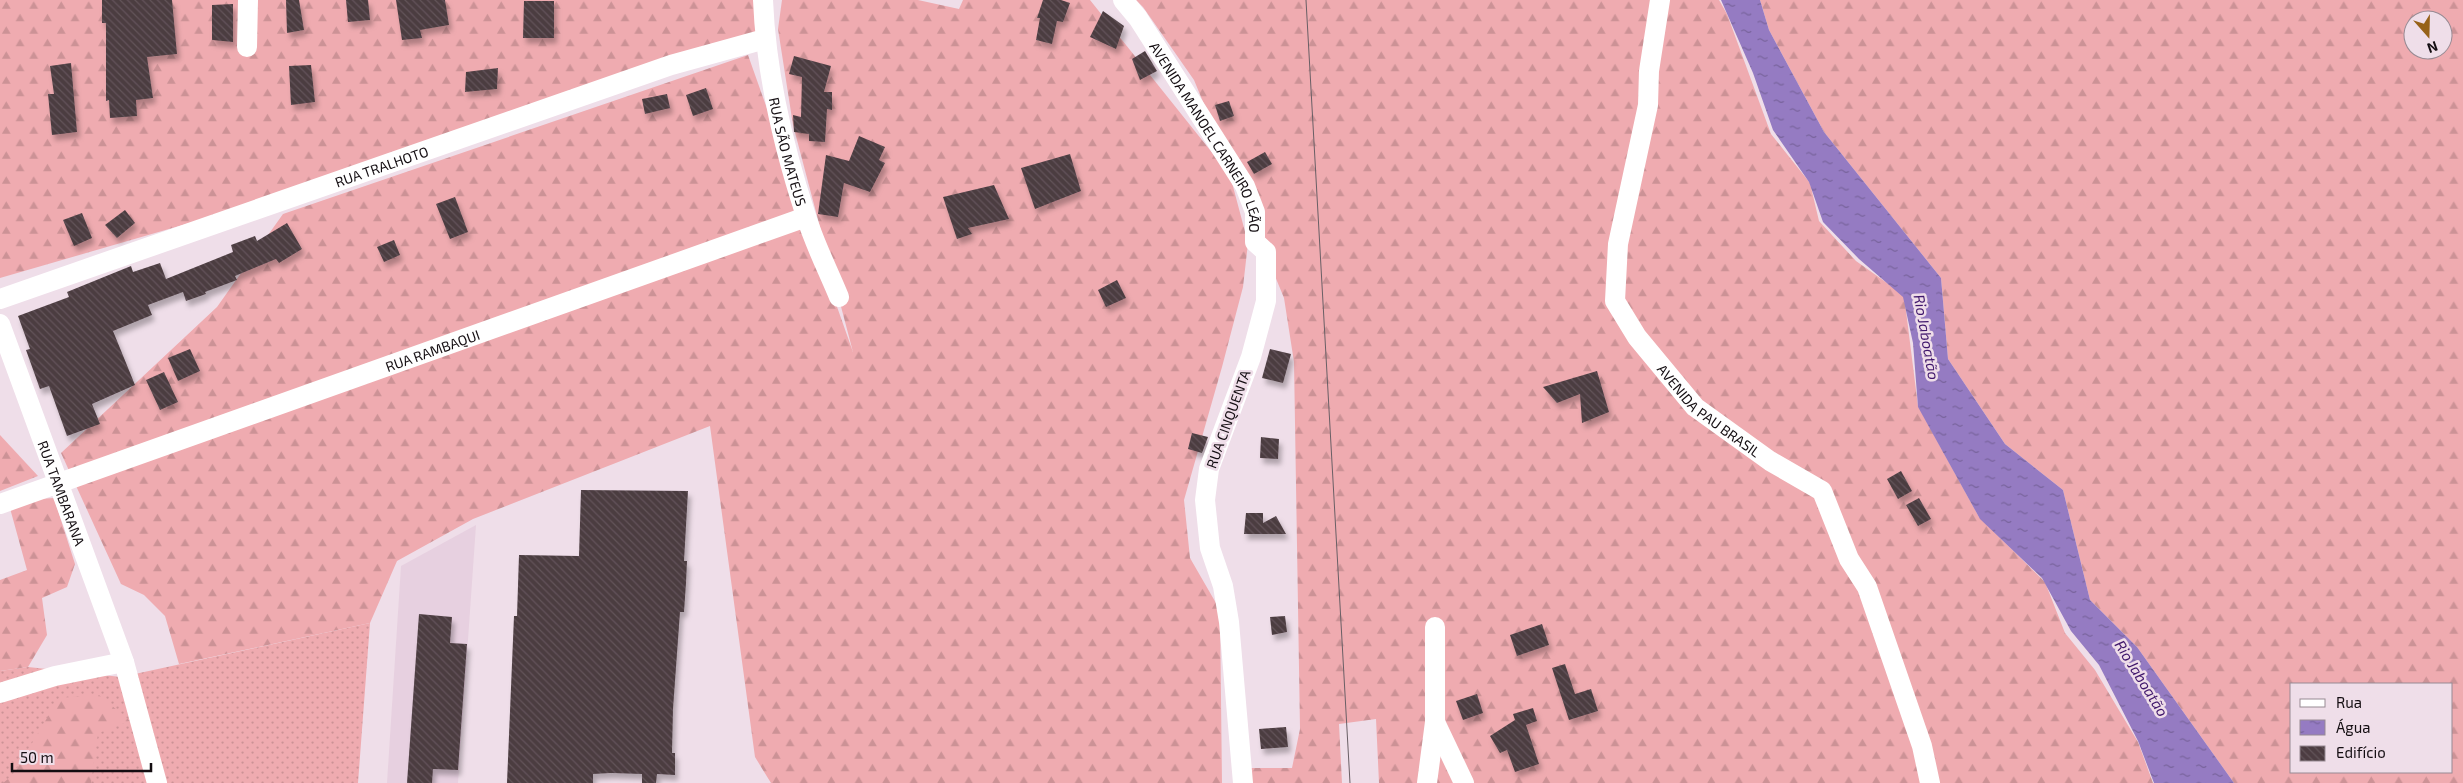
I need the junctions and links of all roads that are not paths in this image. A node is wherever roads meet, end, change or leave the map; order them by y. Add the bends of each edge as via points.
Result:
1 (248, 0) edge
2 (763, 0) edge
3 (1124, 0) edge
4 (1660, 0) edge
5 (765, 39) junction
6 (247, 47) dead end
7 (806, 217) junction
8 (1267, 281) joint
9 (839, 297) dead end
10 (0, 299) edge
11 (0, 324) edge
12 (59, 485) junction
13 (0, 504) edge
14 (1435, 627) dead end
15 (124, 662) junction
16 (0, 693) edge
17 (1435, 722) junction
18 (157, 783) edge
19 (1242, 783) edge
20 (1427, 783) edge
21 (1464, 783) edge
22 (1930, 783) edge

1 - 6 street
2 - 5 street, RUA SÃO MATEUS
3 - 8 street, AVENIDA MANOEL CARNEIRO LEÃO via 1245,186 1255,212 1254,242 1266,252
4 - 22 street, AVENIDA PAU BRASIL via 1649,71 1648,105 1618,244 1615,301 1637,338 1694,407 1770,461 1822,491 1849,559 1866,587 1922,746
5 - 7 street, RUA SÃO MATEUS via 786,144
5 - 10 street, RUA TRALHOTO via 662,68
7 - 9 street, RUA SÃO MATEUS
7 - 12 street, RUA RAMBAQUI
8 - 19 street, RUA CINQUENTA via 1266,301 1251,357 1209,469 1204,500 1206,527 1223,586 1233,653
11 - 12 street, RUA TAMBARANA
12 - 13 street, RUA RAMBAQUI
12 - 15 street, RUA TAMBARANA
14 - 17 street
15 - 16 street via 55,676
15 - 18 street, RUA TAMBARANA
17 - 20 street
17 - 21 street

